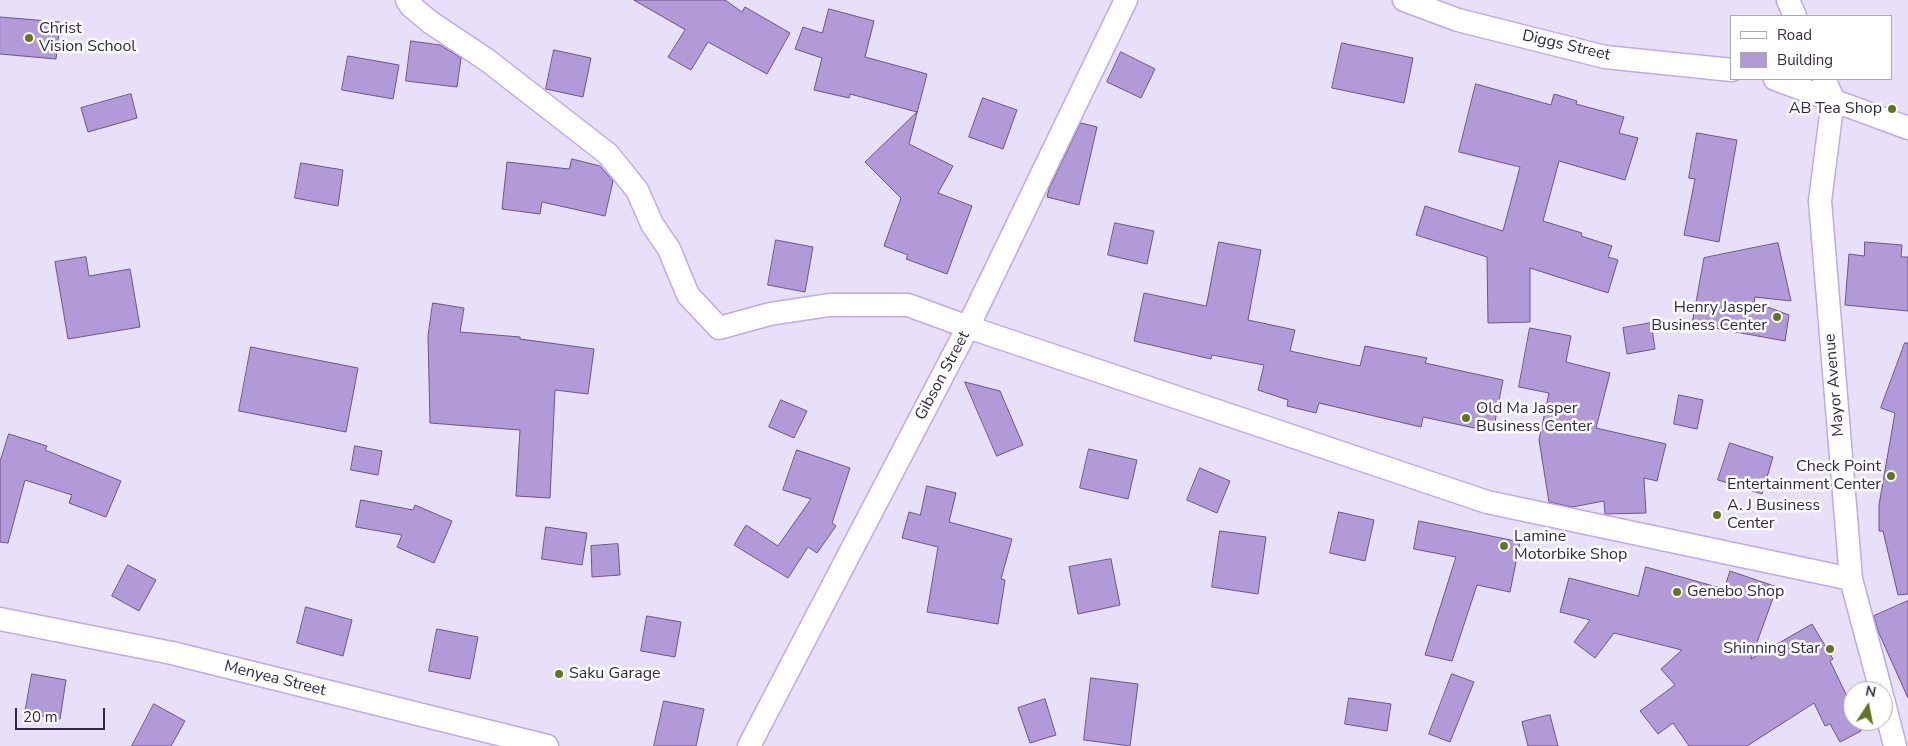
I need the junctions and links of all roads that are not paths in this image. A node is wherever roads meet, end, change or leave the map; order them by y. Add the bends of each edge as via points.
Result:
1 (408, 0) edge
2 (1126, 0) edge
3 (1404, 0) edge
4 (1788, 0) edge
5 (1795, 15) edge
6 (1730, 70) edge
7 (1778, 80) edge
8 (1824, 80) edge
9 (1833, 100) junction
10 (1908, 128) edge
11 (968, 327) junction
12 (1851, 579) junction
13 (0, 619) edge
14 (1878, 681) edge
15 (1891, 731) edge
16 (547, 746) edge
17 (749, 746) edge
18 (1895, 746) edge

1 - 11 street via 430,22 487,60 608,154 637,190 688,295 719,328 770,314 829,305 908,305
2 - 11 street, Gibson Street
3 - 6 street, Diggs Street via 1458,20 1605,57
4 - 5 street
7 - 9 street
8 - 9 street
9 - 10 street
9 - 12 street, Mayor Avenue via 1820,202
11 - 12 street via 1487,502
11 - 17 street, Gibson Street
12 - 14 street, Mayor Avenue
13 - 16 street, Menyea Street via 172,653
15 - 18 street

